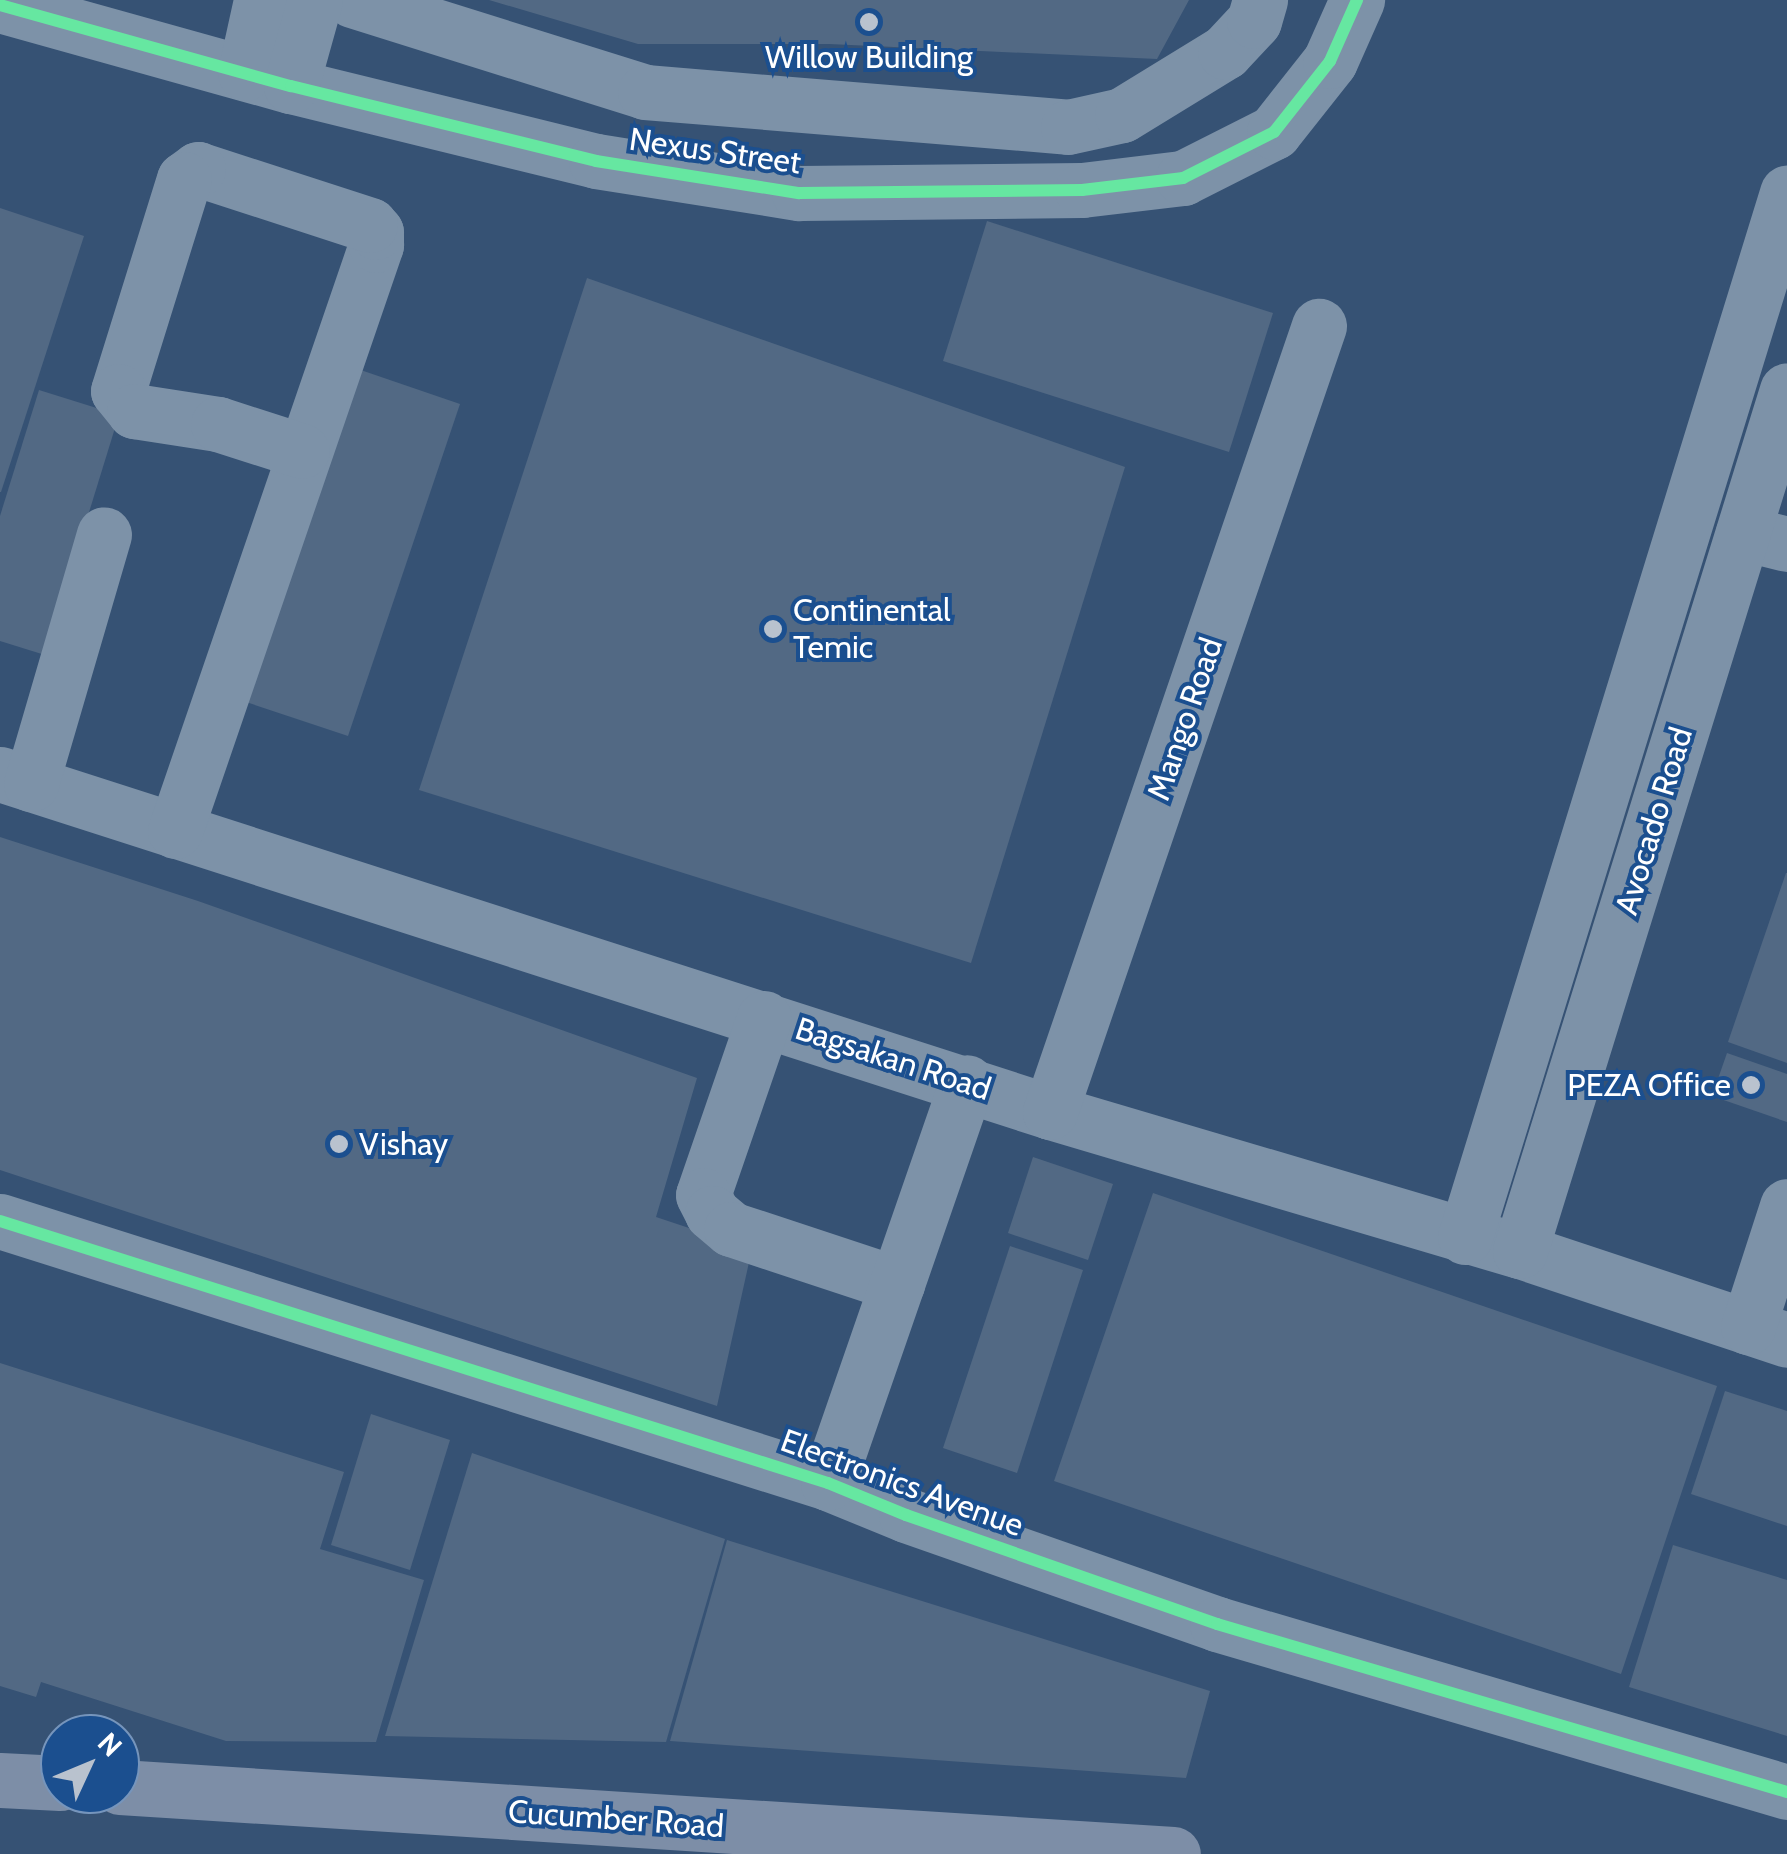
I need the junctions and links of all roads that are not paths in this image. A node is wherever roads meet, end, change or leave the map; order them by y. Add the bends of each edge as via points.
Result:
1 (261, 0) edge
2 (315, 0) edge
3 (352, 0) edge
4 (1260, 0) edge
5 (1357, 0) edge
6 (0, 6) edge
7 (268, 80) junction
8 (1787, 193) edge
9 (1320, 326) dead end
10 (1787, 390) edge
11 (302, 451) junction
12 (104, 534) dead end
13 (1678, 548) junction
14 (1754, 548) edge
15 (16, 779) edge
16 (175, 830) junction
17 (764, 1018) junction
18 (967, 1082) junction
19 (1050, 1112) junction
20 (1787, 1206) edge
21 (0, 1221) edge
22 (1464, 1237) junction
23 (1520, 1251) junction
24 (897, 1284) junction
25 (1767, 1333) edge
26 (828, 1483) junction
27 (0, 1780) edge
28 (40, 1782) edge
29 (140, 1788) edge
30 (1787, 1792) edge
31 (1173, 1854) edge

1 - 7 street
2 - 7 street
3 - 4 street via 646,92 1068,128 1122,115 1225,52 1254,22
5 - 7 street, Nexus Street via 1330,61 1274,132 1183,178 1082,190 798,193 596,161
6 - 7 street, Nexus Street
8 - 13 street
9 - 19 street, Mango Road
10 - 14 street, Avocado Road
11 - 11 street via 376,232 198,169 184,179 118,391 134,411 218,424
11 - 16 street
12 - 15 street
13 - 14 street
13 - 22 street
14 - 23 street, Avocado Road
15 - 16 street, Bagsakan Road
16 - 17 street, Bagsakan Road
17 - 18 street, Bagsakan Road
17 - 24 street via 703,1194 712,1213 731,1229
18 - 19 street, Bagsakan Road
18 - 24 street
19 - 22 street, Bagsakan Road
20 - 25 street
21 - 26 street, Electronics Avenue
22 - 23 street, Bagsakan Road
23 - 25 street, Bagsakan Road
24 - 26 street
26 - 30 street, Electronics Avenue via 1216,1624
27 - 28 main road
29 - 31 main road, Cucumber Road

